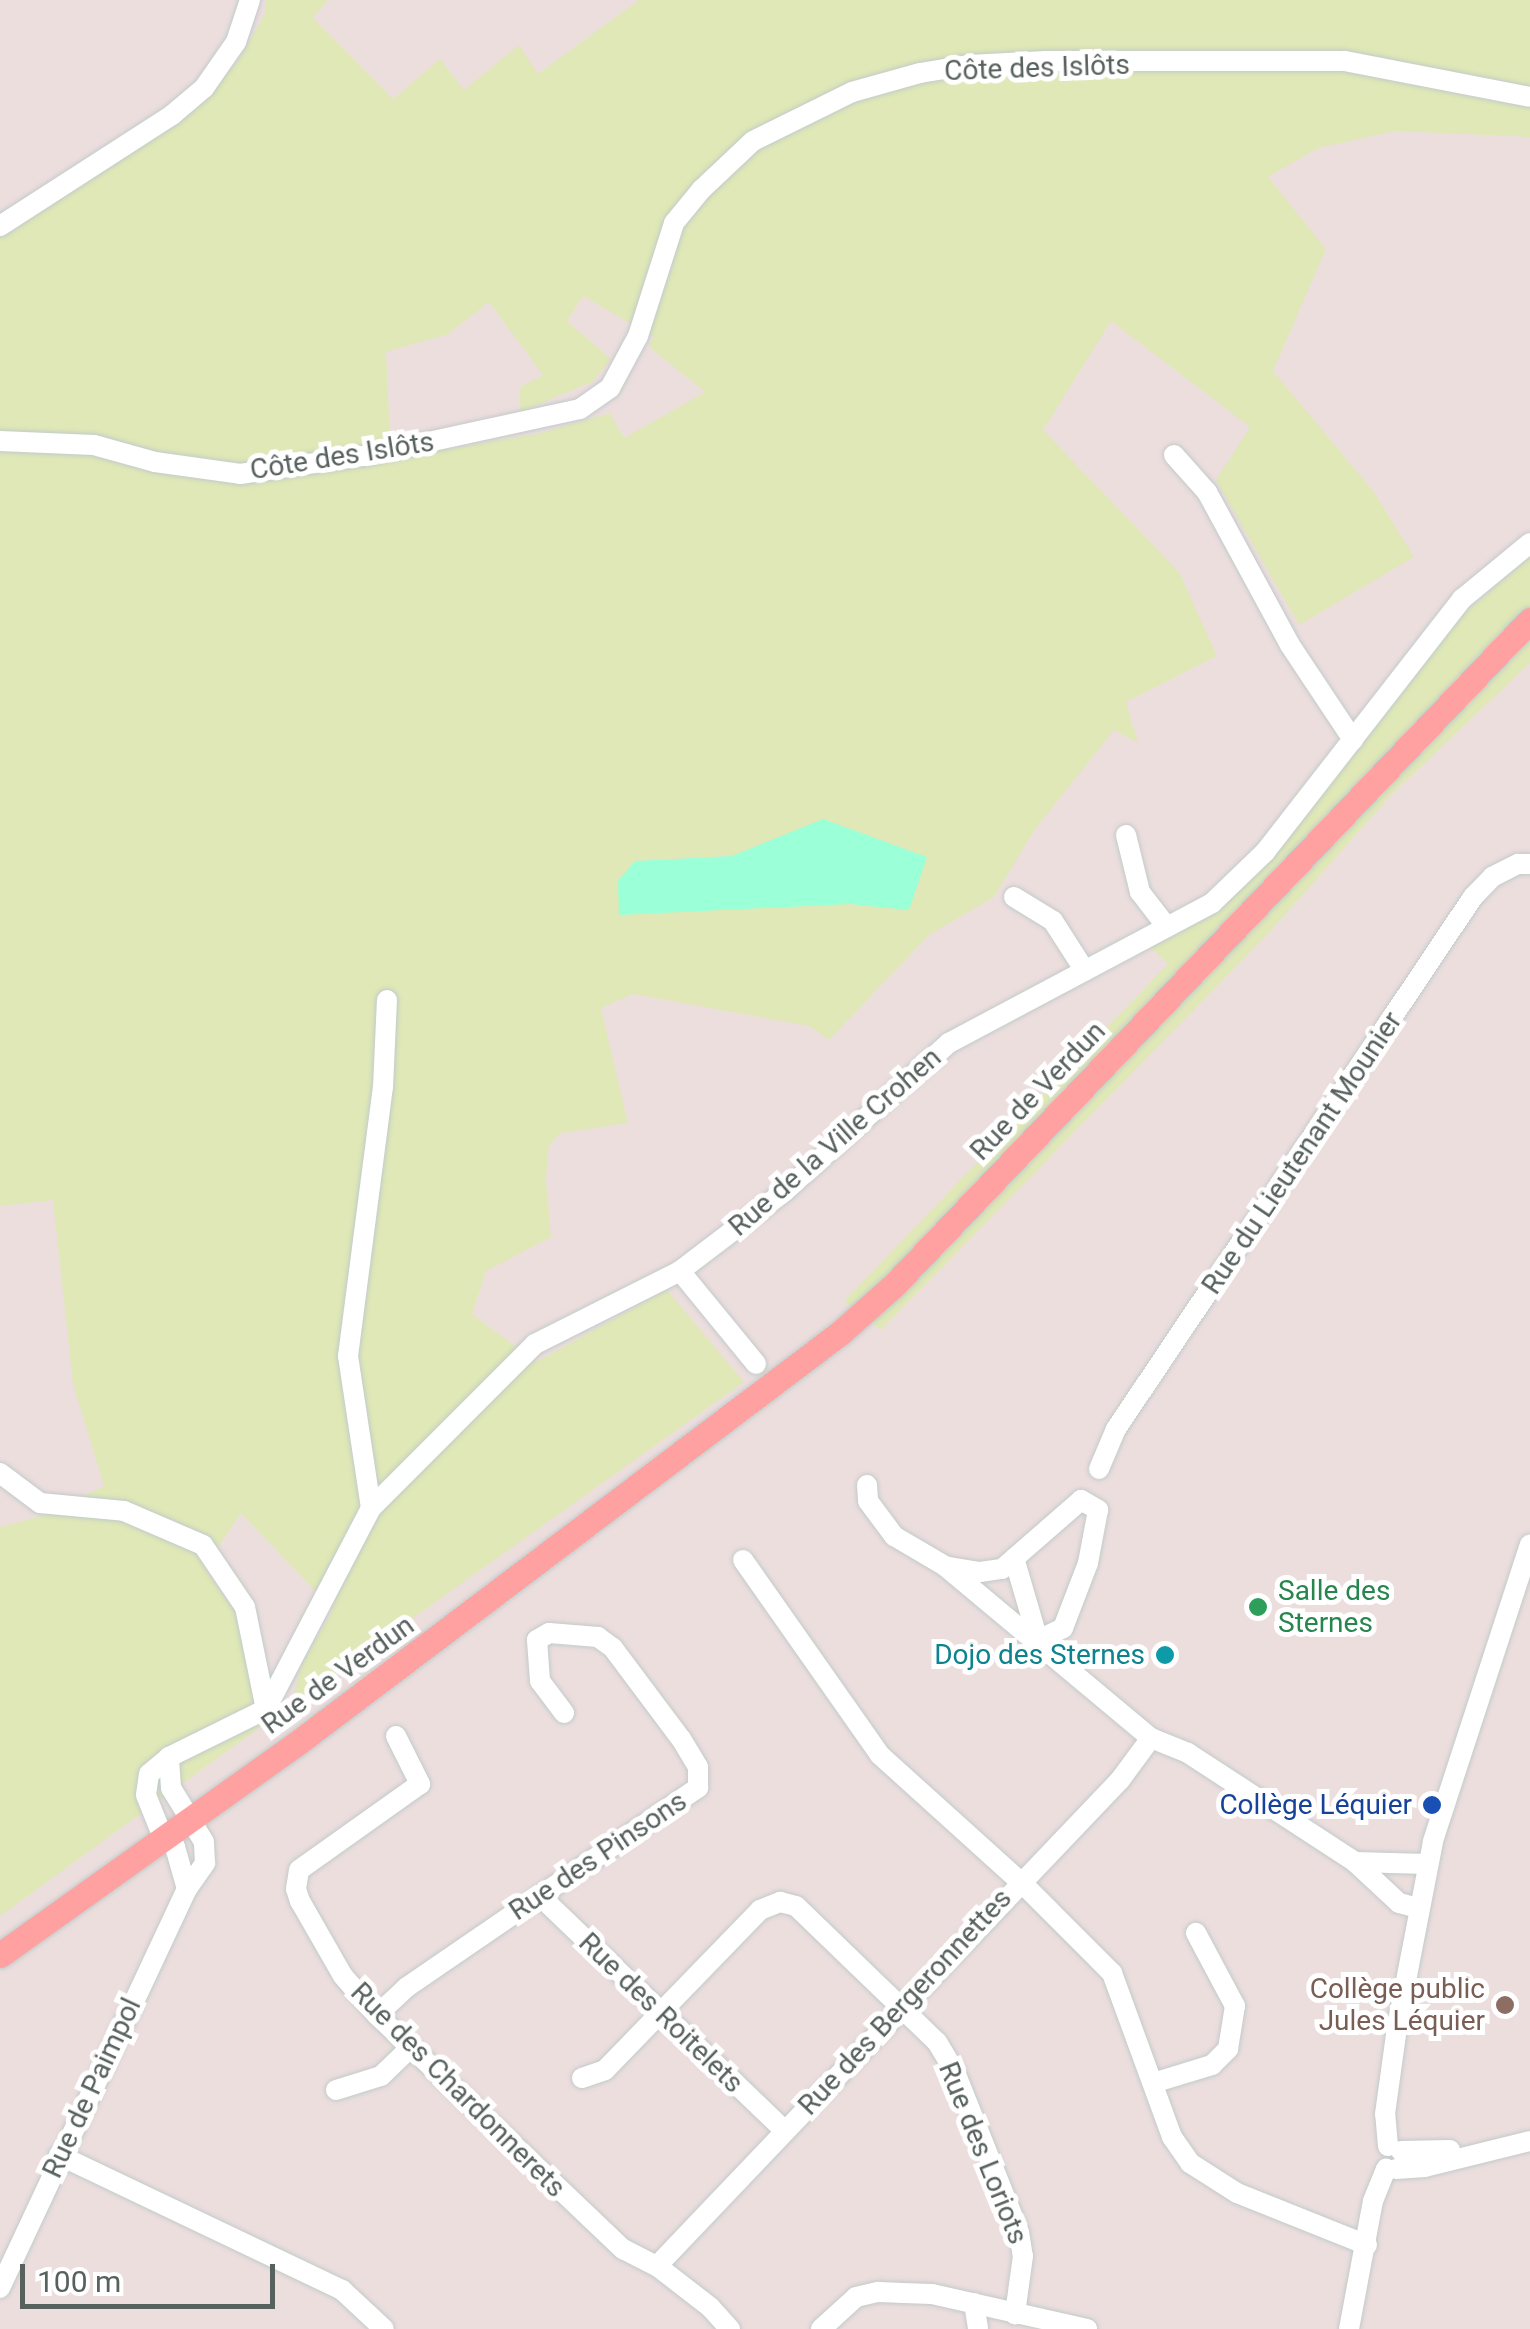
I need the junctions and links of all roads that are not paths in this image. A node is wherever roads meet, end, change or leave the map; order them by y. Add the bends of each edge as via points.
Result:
1 (250, 0) edge
2 (1530, 97) edge
3 (0, 226) edge
4 (0, 441) edge
5 (1174, 455) dead end
6 (1530, 543) edge
7 (1530, 620) edge
8 (1353, 740) junction
9 (1126, 835) dead end
10 (1530, 864) edge
11 (1014, 897) dead end
12 (1167, 927) junction
13 (1085, 970) junction
14 (387, 1000) dead end
15 (680, 1271) junction
16 (756, 1364) dead end
17 (1099, 1469) dead end
18 (0, 1474) edge
19 (868, 1485) dead end
20 (371, 1508) junction
21 (1530, 1544) edge
22 (1014, 1558) junction
23 (743, 1560) dead end
24 (944, 1566) junction
25 (1038, 1640) junction
26 (266, 1708) junction
27 (564, 1714) dead end
28 (396, 1736) dead end
29 (1151, 1738) junction
30 (169, 1757) junction
31 (189, 1813) junction
32 (161, 1834) junction
33 (1355, 1862) junction
34 (1428, 1864) junction
35 (1018, 1882) junction
36 (187, 1890) junction
37 (540, 1896) junction
38 (1418, 1908) junction
39 (1196, 1933) dead end
40 (0, 1938) edge
41 (0, 1954) edge
42 (902, 2007) junction
43 (659, 2014) junction
44 (377, 2015) junction
45 (411, 2047) junction
46 (582, 2078) dead end
47 (1153, 2083) junction
48 (336, 2090) dead end
49 (784, 2130) junction
50 (1530, 2138) edge
51 (59, 2155) junction
52 (1393, 2159) junction
53 (1367, 2246) junction
54 (657, 2266) junction
55 (0, 2288) edge
56 (974, 2303) junction
57 (1015, 2314) junction
58 (384, 2329) edge
59 (730, 2329) edge
60 (822, 2329) edge
61 (978, 2329) edge
62 (1087, 2329) edge
63 (1350, 2329) edge

1 - 3 street via 236,42 204,88
2 - 4 street, Côte des Islôts via 1345,61 1046,62 920,73 852,92 754,141 701,190 674,223 638,336 610,388 580,409 364,456 240,474 94,446
5 - 8 street via 1207,492 1290,645
6 - 8 street, Rue de la Ville Crohen via 1462,599
7 - 31 main road, Rue de Verdun via 894,1284 472,1613
8 - 12 street, Rue de la Ville Crohen via 1265,852 1212,903
9 - 12 street via 1140,892
10 - 17 street, Rue du Lieutenant Mounier via 1492,877 1474,897 1116,1429
11 - 13 street via 1054,921
12 - 13 street, Rue de la Ville Crohen
13 - 15 street, Rue de la Ville Crohen via 949,1043 785,1191
14 - 20 street via 383,1087 348,1356
15 - 16 street
15 - 20 street, Rue de la Ville Crohen via 536,1344
18 - 26 street via 40,1503 124,1511 204,1545 246,1607
19 - 24 street via 868,1501 894,1536
20 - 26 street, Rue de la Ville Crohen
21 - 34 street
22 - 24 street via 1002,1569 980,1572
22 - 25 street
22 - 25 street via 1081,1500 1098,1510 1088,1564 1063,1628
23 - 35 street via 880,1755
24 - 25 street
25 - 29 street
26 - 30 street
27 - 37 street, Rue des Pinsons via 540,1682 537,1640 548,1633 598,1636 681,1740 698,1767 698,1788
28 - 44 street, Rue des Chardonnerets via 420,1784 299,1870 296,1889 343,1976
29 - 33 street via 1188,1752
29 - 35 street, Rue des Bergeronnettes via 1120,1780
30 - 31 street via 172,1788
30 - 32 street via 150,1774 146,1794
31 - 32 main road, Rue de Verdun
31 - 36 street, Rue de Paimpol via 204,1842 205,1863
32 - 36 street via 176,1847
32 - 40 main road
32 - 41 main road
33 - 34 street
33 - 38 street via 1399,1903
34 - 38 street
35 - 42 street, Rue des Bergeronnettes
35 - 47 street via 1112,1973
36 - 51 street, Rue de Paimpol
37 - 43 street, Rue des Roitelets
37 - 44 street, Rue des Pinsons
38 - 52 street via 1385,2114
39 - 47 street via 1235,2006 1228,2050 1212,2065
42 - 43 street, Rue des Loriots via 796,1906 780,1902 760,1910
42 - 49 street, Rue des Bergeronnettes
42 - 57 street, Rue des Loriots via 937,2042 955,2072 1019,2232 1023,2256
43 - 46 street via 605,2070
43 - 49 street, Rue des Roitelets
44 - 45 street, Rue des Chardonnerets
45 - 48 street via 382,2076
45 - 54 street, Rue des Chardonnerets via 622,2250
47 - 53 street via 1172,2137 1206,2177
49 - 54 street, Rue des Bergeronnettes
50 - 52 street via 1425,2167
51 - 55 street, Rue de Paimpol
51 - 58 street via 342,2290
52 - 53 street via 1373,2202
53 - 63 street
54 - 59 street, Rue des Chardonnerets
56 - 57 street
56 - 60 street via 878,2292 856,2298
56 - 61 street
57 - 62 street

